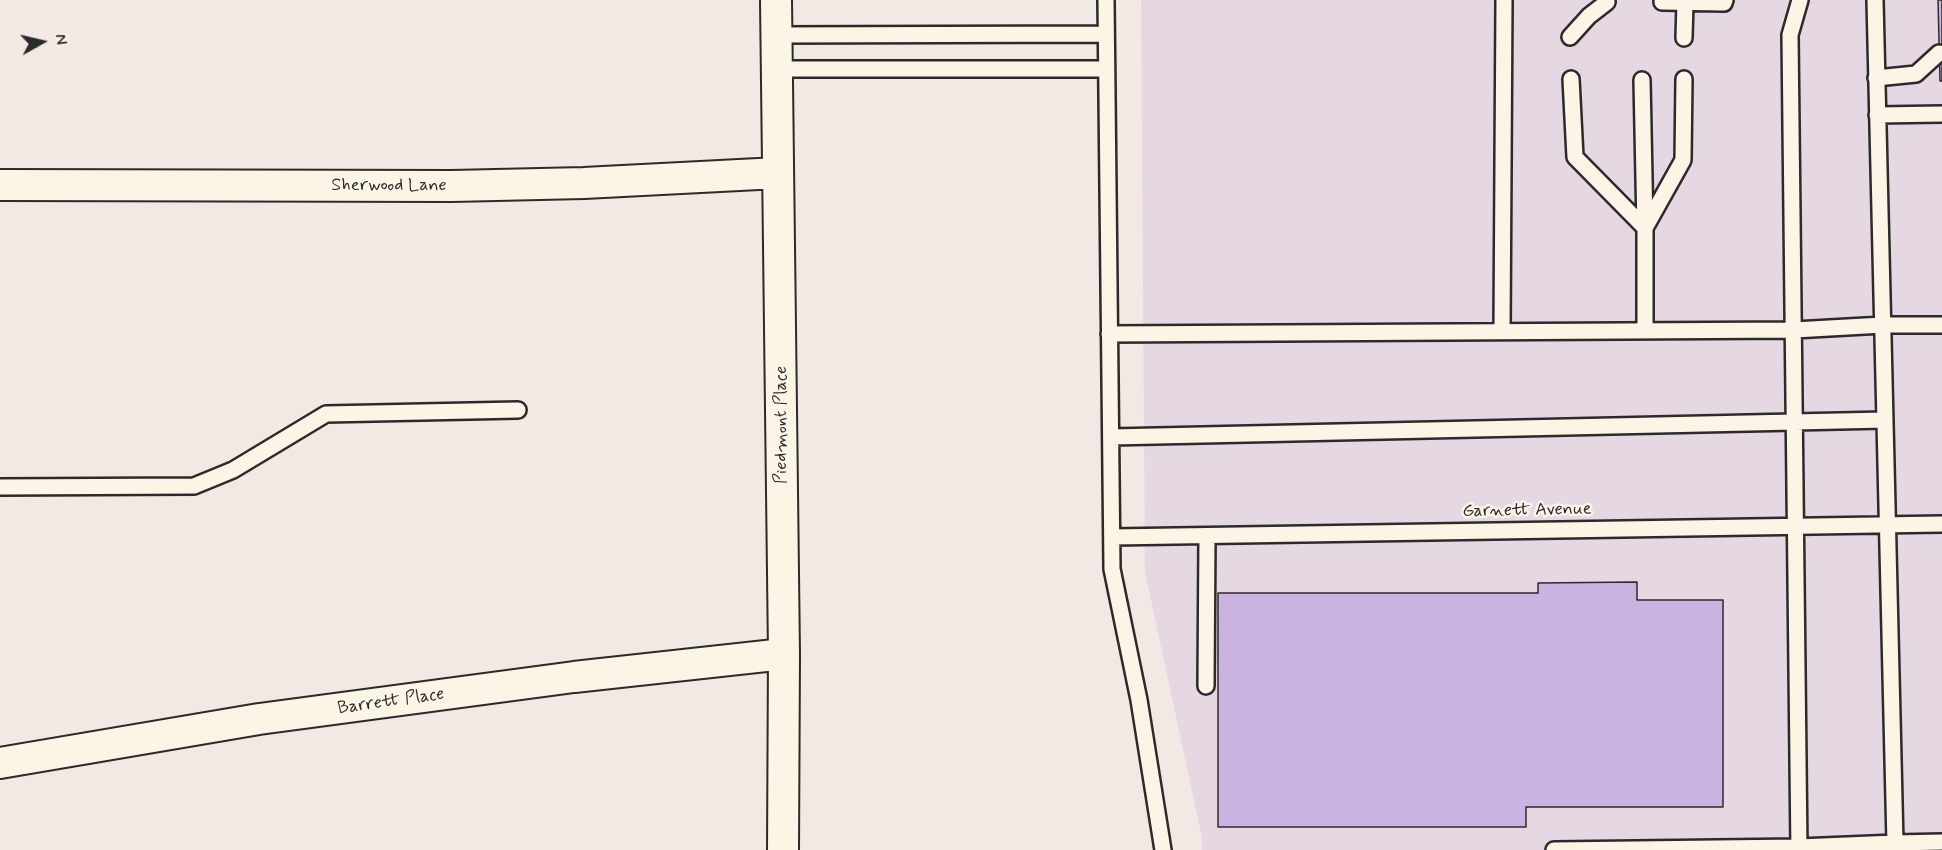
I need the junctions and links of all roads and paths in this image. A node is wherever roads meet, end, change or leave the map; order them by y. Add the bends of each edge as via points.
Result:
1 (776, 0) edge
2 (1106, 0) edge
3 (1503, 0) edge
4 (1725, 0) edge
5 (1800, 0) edge
6 (1875, 0) edge
7 (1608, 1) edge
8 (1662, 2) dead end
9 (1684, 2) junction
10 (1106, 34) junction
11 (777, 35) junction
12 (1570, 38) dead end
13 (1684, 38) dead end
14 (1939, 53) dead end
15 (777, 69) junction
16 (1106, 69) junction
17 (1876, 78) junction
18 (1571, 79) dead end
19 (1684, 79) dead end
20 (1642, 80) dead end
21 (1942, 114) edge
22 (1878, 115) junction
23 (778, 173) junction
24 (0, 185) edge
25 (1645, 228) junction
26 (1883, 325) junction
27 (1942, 325) edge
28 (1794, 330) junction
29 (1502, 331) junction
30 (1645, 331) junction
31 (1109, 334) junction
32 (518, 410) dead end
33 (1885, 420) junction
34 (1795, 422) junction
35 (1111, 437) junction
36 (0, 487) edge
37 (1889, 524) junction
38 (1942, 524) edge
39 (1795, 526) junction
40 (1207, 536) junction
41 (1112, 537) junction
42 (784, 654) junction
43 (1206, 686) dead end
44 (0, 763) edge
45 (1942, 842) edge
46 (1895, 846) edge
47 (1799, 848) edge
48 (783, 850) edge
49 (1163, 850) edge
50 (1554, 850) edge

1 - 11 street, Piedmont Place
2 - 10 lane
3 - 29 lane
4 - 9 lane
5 - 28 lane via 1790,35
6 - 17 lane
7 - 12 lane
8 - 9 lane
9 - 13 lane
10 - 11 lane
10 - 16 lane
11 - 15 street, Piedmont Place
14 - 17 lane via 1916,74
15 - 16 lane
15 - 23 street, Piedmont Place
16 - 31 lane
17 - 22 lane
18 - 25 lane via 1575,157
19 - 25 lane via 1683,160
20 - 25 lane
21 - 22 lane
22 - 26 lane
23 - 24 street, Sherwood Lane via 463,186
23 - 42 street, Piedmont Place
25 - 30 lane
26 - 27 lane
26 - 28 lane
26 - 33 lane
28 - 30 lane
28 - 34 lane
29 - 30 lane
29 - 31 lane
31 - 35 lane
32 - 36 lane via 326,414 233,470 194,486
33 - 34 lane
33 - 37 lane
34 - 35 lane
34 - 39 lane
35 - 41 lane
37 - 38 lane, Garnett Avenue
37 - 39 lane, Garnett Avenue
37 - 46 lane
39 - 40 lane, Garnett Avenue
39 - 47 lane
40 - 41 lane, Garnett Avenue
40 - 43 lane
41 - 49 lane via 1112,569 1139,700
42 - 44 street, Barrett Place via 574,677 260,719
42 - 48 street, Piedmont Place
45 - 46 lane
46 - 47 lane
47 - 50 lane

